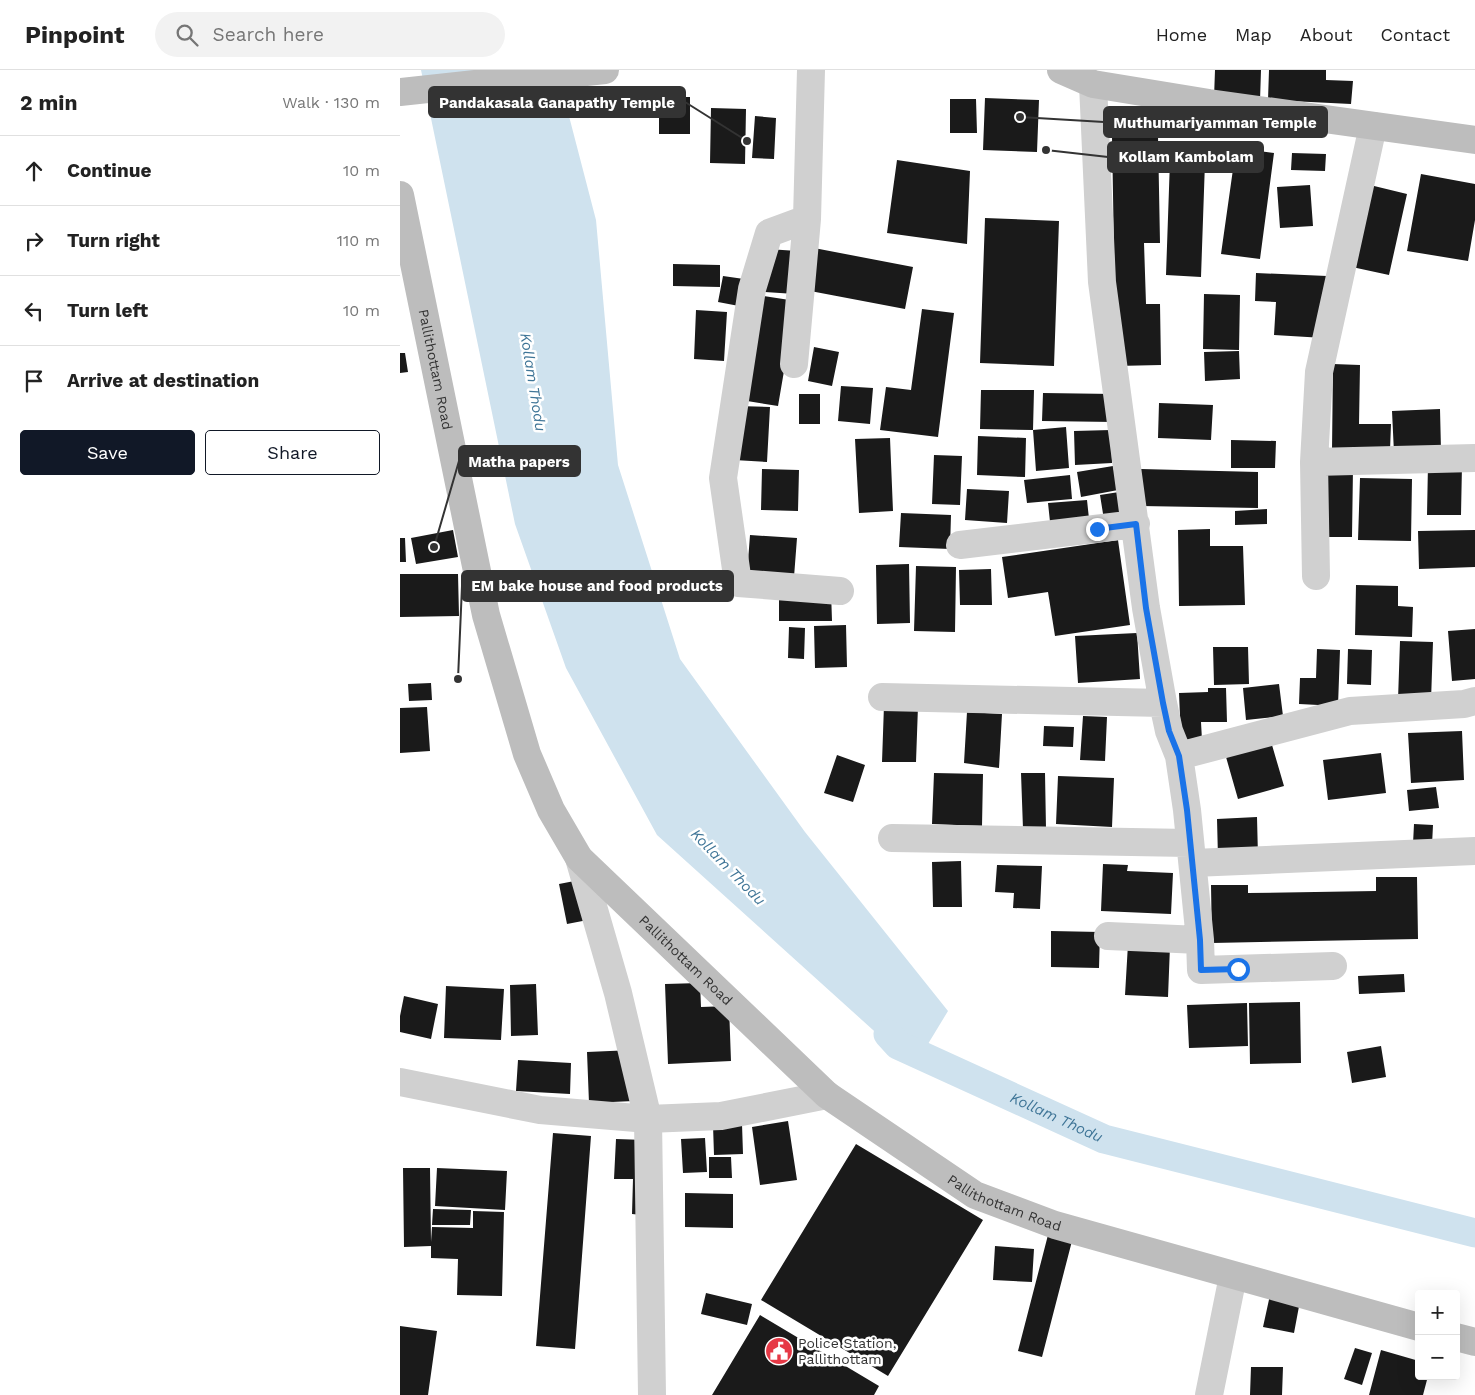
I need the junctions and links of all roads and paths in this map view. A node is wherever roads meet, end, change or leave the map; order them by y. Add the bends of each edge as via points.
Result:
1 (605, 70) edge
2 (811, 70) edge
3 (1061, 70) edge
4 (1093, 84) junction
5 (403, 92) edge
6 (1373, 126) junction
7 (1475, 140) edge
8 (400, 195) edge
9 (807, 219) junction
10 (794, 364) dead end
11 (1475, 458) edge
12 (1314, 462) junction
13 (1136, 524) junction
14 (960, 545) dead end
15 (1316, 576) dead end
16 (840, 591) dead end
17 (882, 697) dead end
18 (1475, 701) edge
19 (1163, 703) junction
20 (1179, 756) junction
21 (892, 838) dead end
22 (1475, 851) edge
23 (1191, 853) junction
24 (579, 858) junction
25 (1108, 936) dead end
26 (1200, 940) junction
27 (1332, 966) dead end
28 (400, 1082) edge
29 (827, 1095) junction
30 (648, 1120) junction
31 (1233, 1276) junction
32 (1415, 1326) edge
33 (1460, 1338) edge
34 (1475, 1342) edge
35 (652, 1395) edge
36 (1209, 1395) edge

1 - 5 street
2 - 9 street
3 - 4 street
4 - 6 street
4 - 13 street via 1102,282
6 - 7 street
6 - 12 street via 1319,372
8 - 24 street, Pallithottam Road via 486,615 527,754 551,810
9 - 10 street
9 - 16 street via 770,233 752,289 723,478 738,583
11 - 12 street
12 - 15 street
13 - 14 street
13 - 19 street via 1146,608
17 - 19 street
18 - 20 street via 1350,711
19 - 20 street
20 - 23 street
21 - 23 street
22 - 23 street
23 - 26 street
24 - 29 street, Pallithottam Road
24 - 30 street via 618,993
25 - 26 street
26 - 27 street via 1201,970
28 - 30 street via 540,1110
29 - 30 street via 721,1116
29 - 31 street, Pallithottam Road via 975,1195 1055,1225
30 - 35 street
31 - 32 street, Pallithottam Road
31 - 36 street
33 - 34 street

